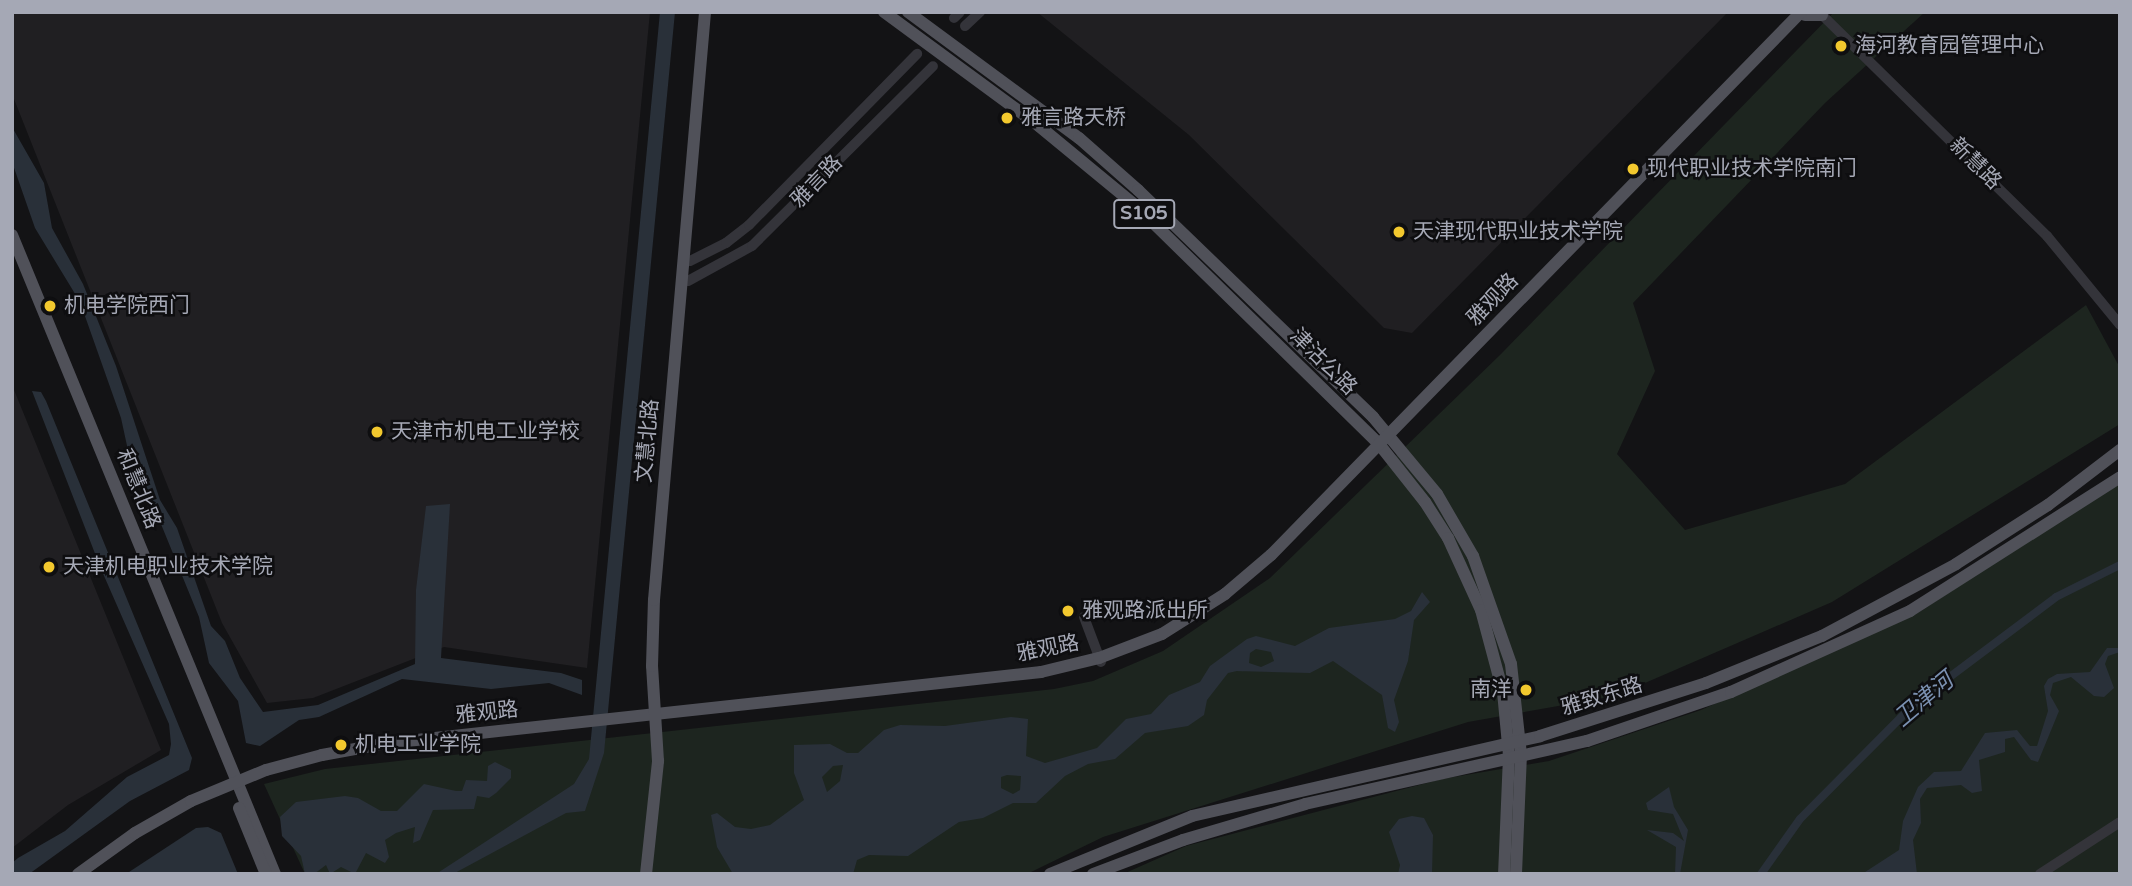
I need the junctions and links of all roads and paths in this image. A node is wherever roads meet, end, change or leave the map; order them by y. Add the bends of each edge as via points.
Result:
1 (705, 12) edge
2 (712, 12) edge
3 (884, 12) edge
4 (908, 12) edge
5 (980, 12) edge
6 (1805, 13) edge
7 (1823, 13) edge
8 (965, 26) dead end
9 (917, 54) dead end
10 (933, 66) dead end
11 (12, 235) edge
12 (12, 257) edge
13 (690, 261) junction
14 (688, 281) junction
15 (2120, 314) edge
16 (2120, 325) edge
17 (1386, 441) junction
18 (2120, 450) edge
19 (2120, 477) edge
20 (1084, 617) dead end
21 (1100, 660) junction
22 (659, 716) junction
23 (1515, 741) junction
24 (1515, 755) junction
25 (234, 785) junction
26 (2120, 822) edge
27 (2120, 830) edge
28 (78, 874) edge
29 (85, 874) edge
30 (266, 874) edge
31 (275, 874) edge
32 (646, 874) edge
33 (653, 874) edge
34 (1050, 874) edge
35 (1093, 874) edge
36 (1504, 874) edge
37 (1516, 874) edge
38 (2040, 874) edge
39 (2051, 874) edge

1 - 22 main road, 文慧北路 via 655,587
2 - 13 main road, 文慧北路
3 - 17 main road, 津沽公路 / S105 via 1103,176
4 - 17 main road, 津沽公路 / S105 via 1107,163
5 - 8 street
6 - 7 main road
6 - 17 main road, 雅观路
7 - 15 street, 新慧路 via 2048,229
7 - 16 street, 新慧路 via 2047,236
9 - 13 street, 雅言路 via 749,225 720,247
10 - 14 street, 雅言路 via 752,246
11 - 25 main road, 和慧北路
12 - 25 main road, 和慧北路
13 - 14 main road, 文慧北路
14 - 22 main road, 文慧北路 via 659,629
17 - 21 main road, 雅观路 via 1238,585 1161,634
17 - 23 main road, 津沽公路 / S105 via 1437,494 1473,555 1504,637
18 - 23 main road, 雅致东路 via 2048,505 1956,564 1822,636 1643,705
19 - 24 main road, 雅致东路 via 2007,552 1860,637 1719,696 1587,741
20 - 21 street
21 - 22 main road, 雅观路 via 1017,675
22 - 25 main road, 雅观路 via 352,749
22 - 32 main road, 文慧北路 via 657,803
22 - 33 main road, 文慧北路 via 664,785
23 - 24 main road, 津沽公路 / S105
23 - 34 main road, 雅致东路 via 1192,816
24 - 35 main road, 雅致东路 via 1305,804 1183,839
24 - 36 main road, 津沽公路 / S105
24 - 37 main road, 津沽公路 / S105
25 - 28 main road, 雅观路 via 148,825
25 - 29 main road, 雅观路 via 157,825
25 - 30 main road, 和慧北路
25 - 31 main road, 和慧北路
26 - 38 street
27 - 39 street

